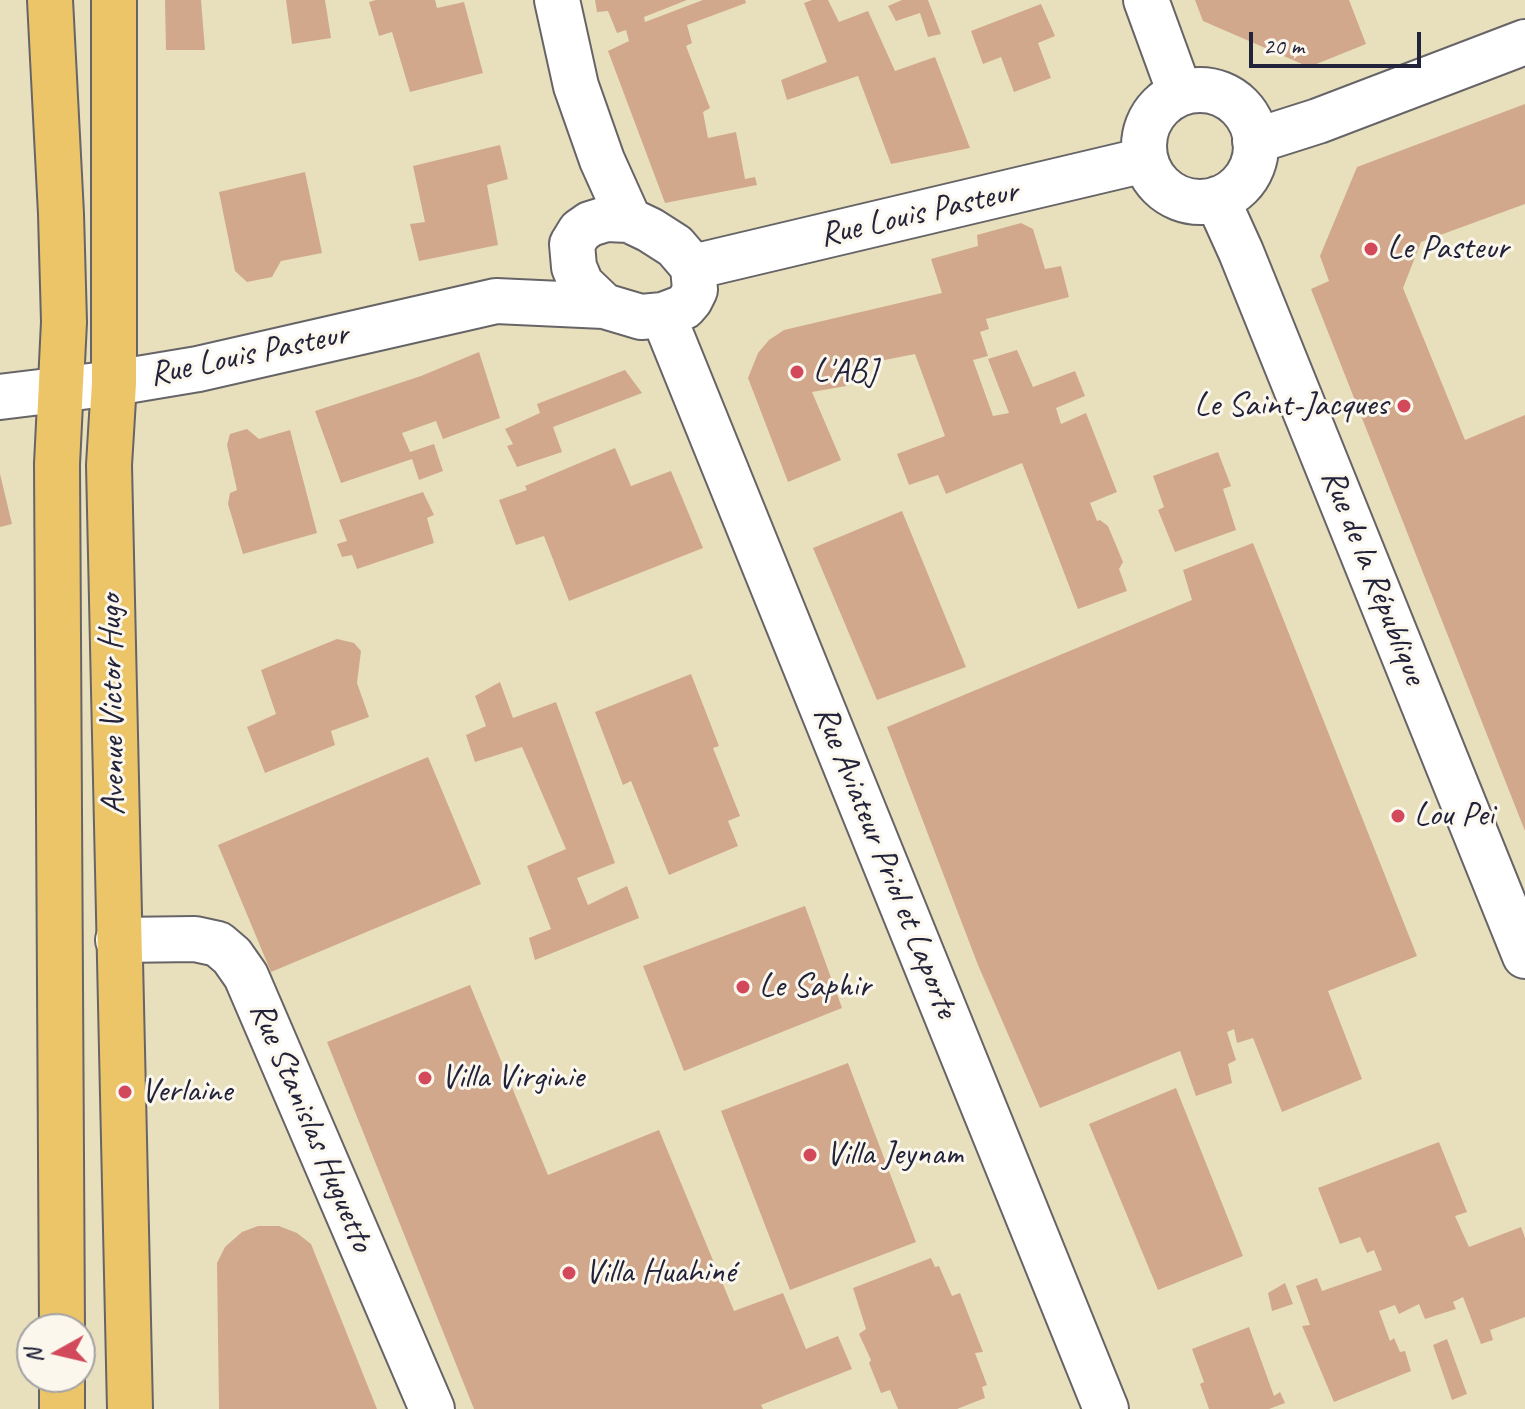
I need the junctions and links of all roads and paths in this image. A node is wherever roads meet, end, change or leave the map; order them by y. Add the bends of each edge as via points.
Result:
1 (50, 0) edge
2 (114, 0) edge
3 (557, 0) edge
4 (1146, 0) edge
5 (1525, 42) edge
6 (1180, 93) junction
7 (1255, 141) junction
8 (1145, 160) junction
9 (1217, 199) junction
10 (629, 220) junction
11 (572, 244) junction
12 (693, 267) junction
13 (496, 301) junction
14 (604, 306) junction
15 (663, 315) junction
16 (114, 383) junction
17 (60, 391) junction
18 (0, 397) edge
19 (118, 940) junction
20 (1525, 956) edge
21 (62, 1313) edge
22 (130, 1409) edge
23 (432, 1409) edge
24 (1106, 1409) edge

1 - 17 main road, Avenue Victor Hugo via 64,322
2 - 16 main road, Avenue Victor Hugo
3 - 10 street via 576,86
4 - 6 street
5 - 7 street
6 - 7 street via 1213,91 1229,98 1247,117
6 - 8 street via 1154,113 1146,128
7 - 9 street via 1251,170 1231,193
8 - 9 street via 1153,177 1182,200
8 - 12 street, Rue Louis Pasteur
9 - 20 street, Rue de la République
10 - 11 street via 590,224
10 - 12 street via 675,246
11 - 13 street, Rue Louis Pasteur
11 - 14 street via 581,284
12 - 15 street via 695,290 690,300
13 - 14 street, Rue Louis Pasteur
13 - 16 street, Rue Louis Pasteur
14 - 15 street via 641,317
15 - 24 street, Rue Aviateur Priol et Laporte
16 - 17 street, Rue Louis Pasteur
16 - 19 main road, Avenue Victor Hugo via 109,465
17 - 18 street, Rue Louis Pasteur
17 - 21 main road, Avenue Victor Hugo
19 - 22 main road, Avenue Victor Hugo
19 - 23 street, Rue Stanislas Huguetto via 195,939 218,944 246,976

